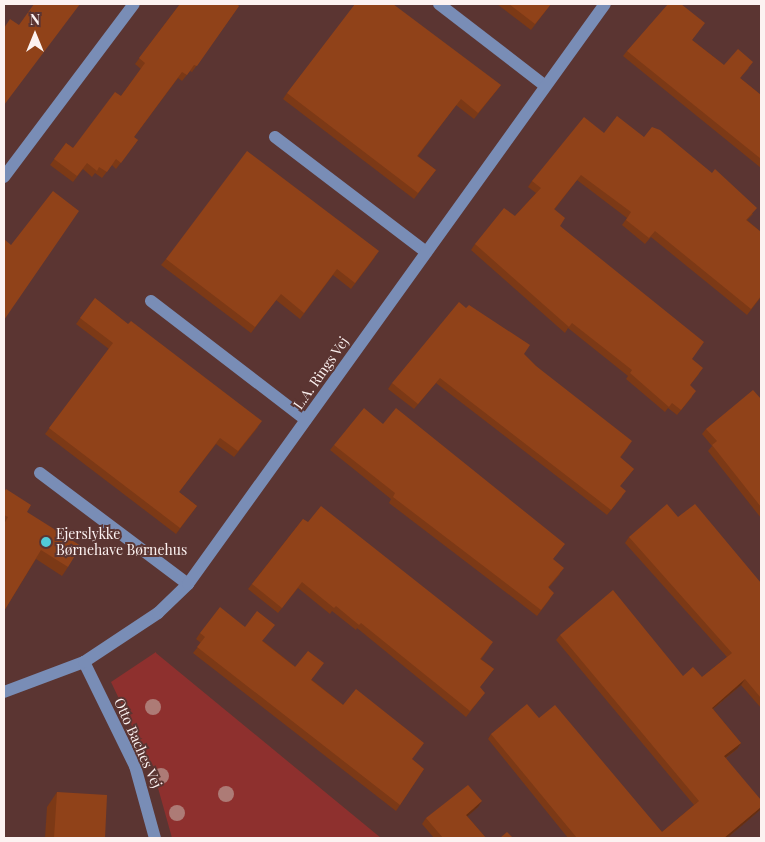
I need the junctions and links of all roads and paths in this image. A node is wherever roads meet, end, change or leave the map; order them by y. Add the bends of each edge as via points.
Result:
1 (134, 4) edge
2 (439, 4) edge
3 (605, 4) edge
4 (544, 85) junction
5 (275, 137) dead end
6 (4, 177) edge
7 (426, 252) junction
8 (151, 301) dead end
9 (306, 420) junction
10 (40, 473) dead end
11 (188, 584) junction
12 (84, 662) junction
13 (4, 692) edge
14 (155, 838) edge

1 - 6 street
2 - 4 street
3 - 4 street, L.A. Rings Vej
4 - 7 street, L.A. Rings Vej
5 - 7 street
7 - 9 street, L.A. Rings Vej
8 - 9 street
9 - 11 street, L.A. Rings Vej
10 - 11 street
11 - 12 street, L.A. Rings Vej via 158,613
12 - 13 street, L.A. Rings Vej
12 - 14 street, Otto Baches Vej via 135,766

